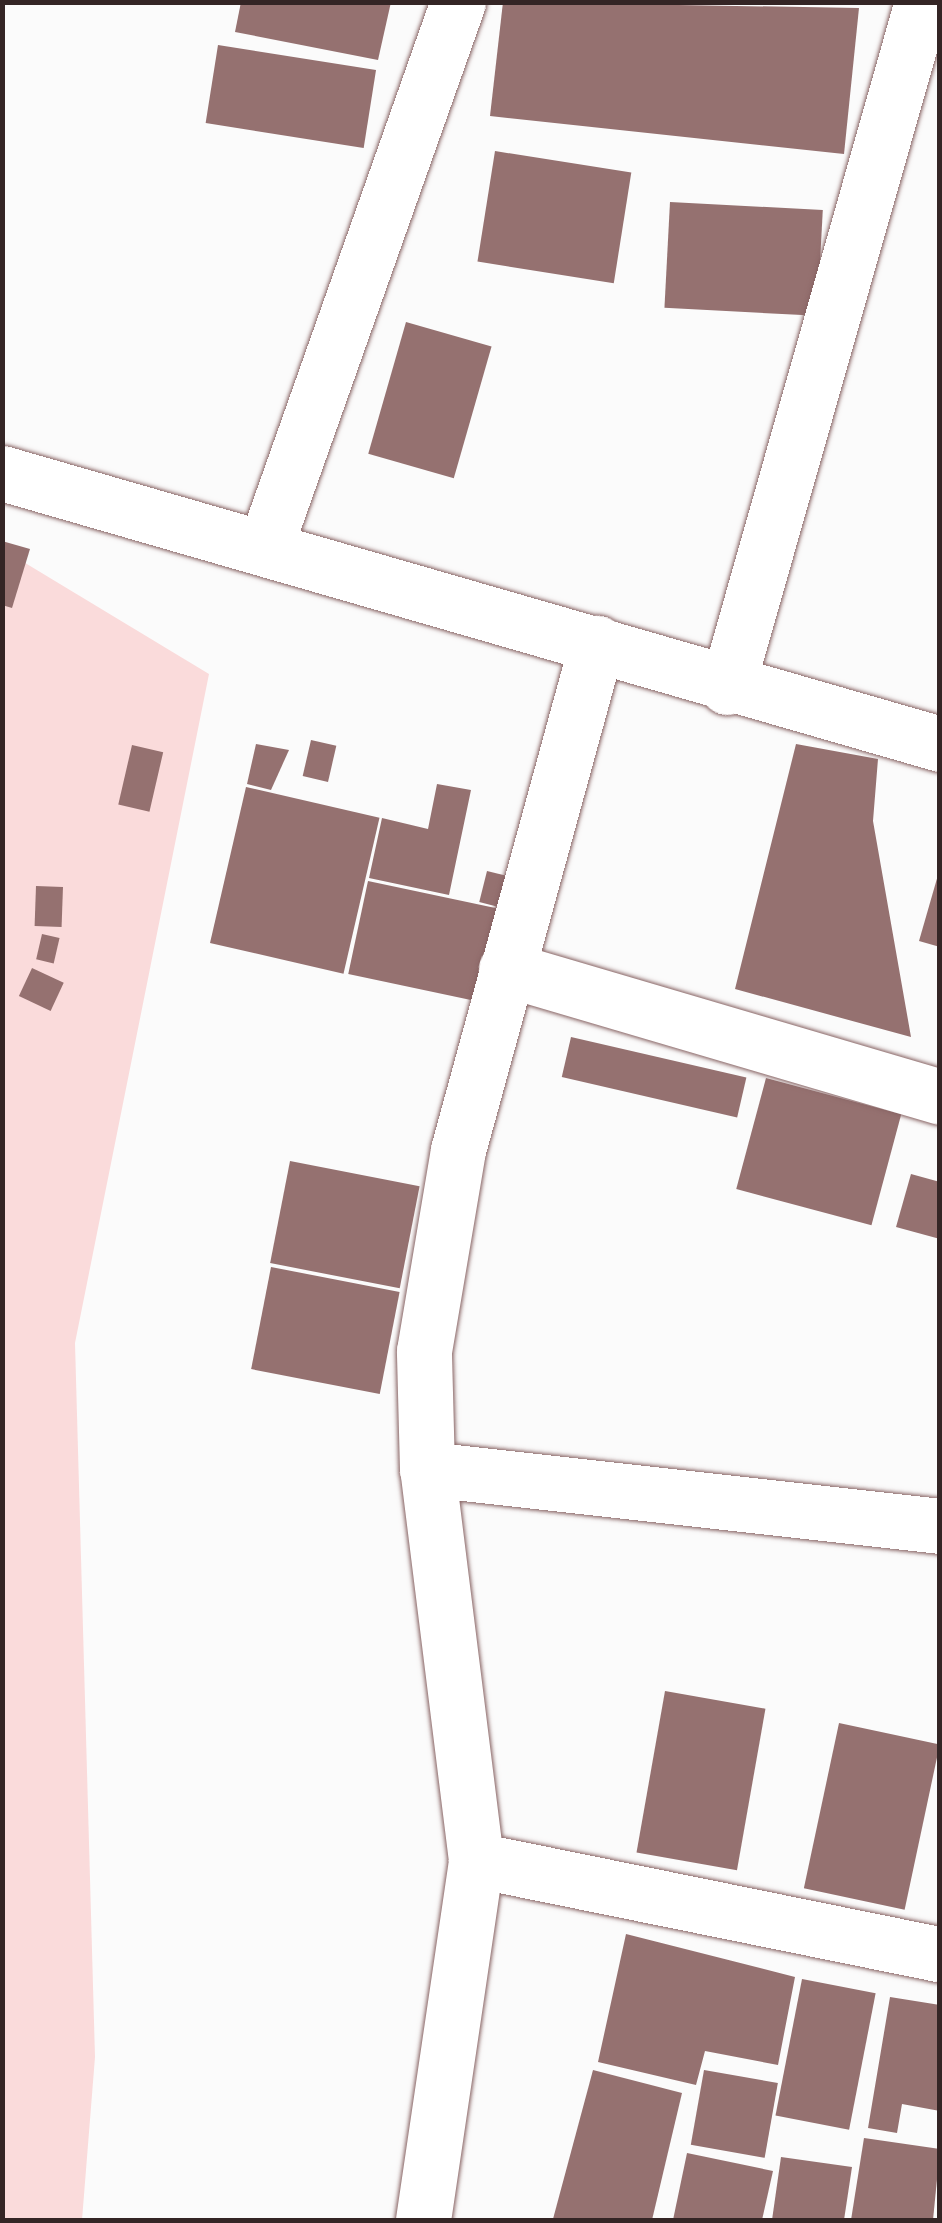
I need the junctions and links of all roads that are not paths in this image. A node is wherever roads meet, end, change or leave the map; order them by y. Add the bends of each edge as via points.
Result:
1 (458, 2) edge
2 (922, 2) edge
3 (2, 473) edge
4 (266, 547) junction
5 (597, 643) junction
6 (727, 687) junction
7 (940, 744) edge
8 (506, 969) junction
9 (940, 1097) edge
10 (427, 1469) junction
11 (940, 1526) edge
12 (476, 1860) junction
13 (940, 1954) edge
14 (423, 2220) edge

1 - 4 street
2 - 6 street
3 - 4 street
4 - 5 street
5 - 6 street
5 - 8 street
6 - 7 street
8 - 9 street
8 - 10 street via 458,1150 424,1350
10 - 11 street
10 - 12 street
12 - 13 street
12 - 14 street

